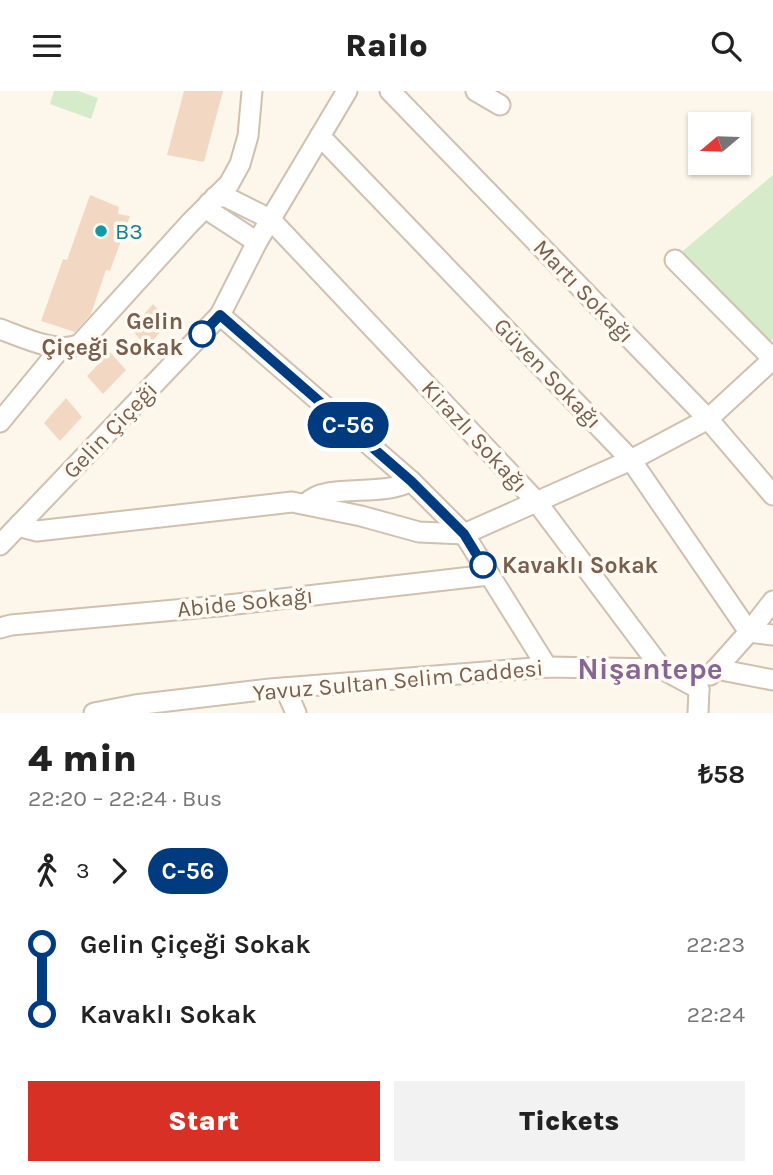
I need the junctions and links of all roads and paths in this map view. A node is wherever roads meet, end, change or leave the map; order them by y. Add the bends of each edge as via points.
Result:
1 (252, 91) edge
2 (347, 91) edge
3 (390, 91) edge
4 (476, 91) edge
5 (500, 106) dead end
6 (320, 136) junction
7 (212, 200) junction
8 (270, 219) junction
9 (257, 242) junction
10 (675, 260) dead end
11 (220, 315) junction
12 (0, 329) edge
13 (60, 349) junction
14 (773, 359) edge
15 (708, 419) junction
16 (0, 422) edge
17 (631, 460) junction
18 (411, 481) junction
19 (773, 495) edge
20 (536, 501) junction
21 (307, 503) junction
22 (20, 524) junction
23 (464, 534) junction
24 (0, 545) edge
25 (489, 575) junction
26 (773, 601) edge
27 (0, 628) edge
28 (749, 632) junction
29 (773, 635) edge
30 (547, 667) junction
31 (662, 669) junction
32 (716, 669) junction
33 (773, 680) edge
34 (285, 688) junction
35 (698, 689) junction
36 (94, 713) edge
37 (296, 713) edge
38 (698, 713) edge

1 - 7 street via 240,164 229,184
2 - 6 street, Gelin Çiçeği
3 - 15 street, Martı Sokağı
4 - 5 street
6 - 8 street, Gelin Çiçeği
6 - 17 street, Güven Sokağı
7 - 8 street via 226,197
7 - 9 street via 211,212
7 - 13 street via 80,344
8 - 9 street, Gelin Çiçeği
8 - 20 street, Kirazlı Sokağı
9 - 11 street, Gelin Çiçeği
10 - 14 street
11 - 18 street
11 - 22 street, Gelin Çiçeği
12 - 13 street
13 - 16 street
14 - 15 street
15 - 17 street
15 - 19 street, Martı Sokağı
17 - 20 street
17 - 28 street, Güven Sokağı
18 - 21 street via 395,488 318,495
18 - 23 street
20 - 23 street
20 - 31 street, Kirazlı Sokağı
21 - 22 street via 278,502 37,531
21 - 23 street via 404,530
22 - 24 street, Gelin Çiçeği
23 - 25 street
25 - 27 street, Abide Sokağı
25 - 30 street
26 - 28 street
28 - 29 street
28 - 32 street
30 - 31 street, Yavuz Sultan Selim Caddesi
30 - 34 street, Yavuz Sultan Selim Caddesi
31 - 35 street, Yavuz Sultan Selim Caddesi
32 - 33 street
32 - 35 street
34 - 36 street, Yavuz Sultan Selim Caddesi
34 - 37 street
35 - 38 street

